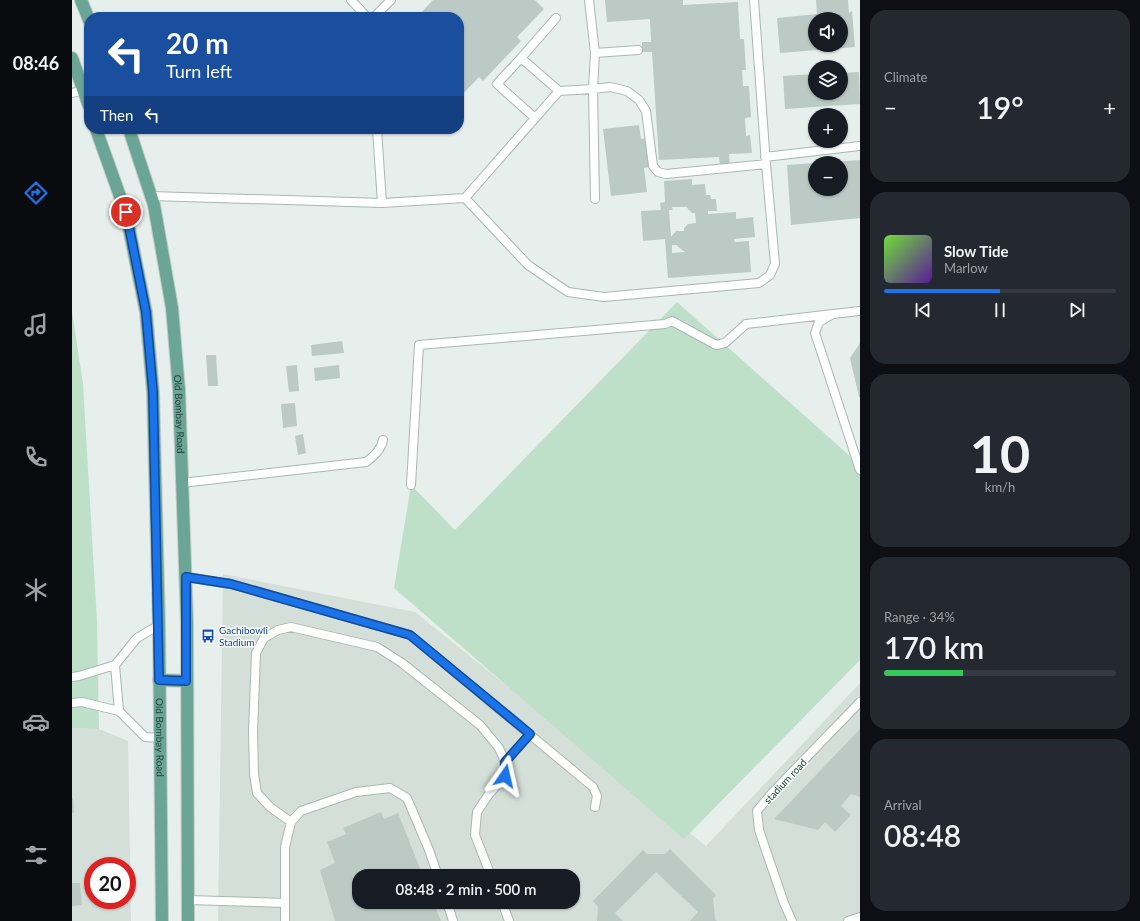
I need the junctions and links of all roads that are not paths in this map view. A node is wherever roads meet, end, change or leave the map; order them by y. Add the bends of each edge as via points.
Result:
1 (81, 0) edge
2 (351, 0) edge
3 (391, 0) edge
4 (589, 0) edge
5 (754, 0) edge
6 (86, 12) edge
7 (362, 12) edge
8 (379, 12) edge
9 (556, 18) dead end
10 (638, 50) dead end
11 (595, 53) junction
12 (72, 58) edge
13 (521, 58) junction
14 (84, 83) edge
15 (593, 89) junction
16 (84, 90) edge
17 (559, 91) junction
18 (72, 93) edge
19 (535, 118) junction
20 (98, 134) edge
21 (132, 134) edge
22 (377, 134) edge
23 (860, 146) edge
24 (766, 160) junction
25 (152, 196) junction
26 (465, 198) junction
27 (595, 199) dead end
28 (382, 203) junction
29 (860, 311) edge
30 (833, 314) junction
31 (383, 440) dead end
32 (860, 470) edge
33 (182, 483) junction
34 (411, 485) dead end
35 (186, 577) junction
36 (159, 625) junction
37 (115, 665) junction
38 (72, 677) edge
39 (159, 680) junction
40 (186, 681) junction
41 (860, 702) edge
42 (72, 704) edge
43 (118, 711) junction
44 (530, 734) junction
45 (160, 738) junction
46 (505, 762) junction
47 (595, 807) dead end
48 (291, 822) junction
49 (436, 869) edge
50 (488, 869) edge
51 (188, 900) junction
52 (285, 903) junction
53 (449, 909) edge
54 (505, 909) edge
55 (860, 917) edge
56 (162, 921) edge
57 (188, 921) edge
58 (285, 921) edge
59 (453, 921) edge
60 (509, 921) edge
61 (792, 921) edge
62 (848, 921) edge

1 - 6 main road
2 - 7 lane
3 - 8 lane
4 - 11 lane
5 - 24 lane
9 - 13 lane
10 - 11 lane
11 - 15 lane
12 - 14 main road
13 - 17 lane
13 - 19 lane via 497,84
15 - 17 lane
15 - 24 lane via 610,86 627,91 639,100 646,111 653,166 658,172 666,174
15 - 27 lane
16 - 18 lane
17 - 19 lane
19 - 26 lane
20 - 36 main road, Old Bombay Road via 126,212 146,312 153,392
21 - 25 main road, Old Bombay Road
22 - 28 lane
23 - 24 lane
24 - 26 lane via 775,264 770,275 759,283 604,297 568,292 528,265
25 - 28 lane
25 - 33 main road, Old Bombay Road via 172,308 179,390
26 - 28 lane
29 - 30 lane
30 - 32 lane via 819,322 815,333
30 - 34 lane via 746,324 725,343 716,345 672,321 665,324 419,346
31 - 33 lane via 376,454 366,462
33 - 35 main road, Old Bombay Road
35 - 40 main road, Old Bombay Road
35 - 44 lane via 231,584 410,635
36 - 37 lane via 137,638
36 - 39 main road, Old Bombay Road
37 - 38 lane
37 - 43 lane
39 - 40 main road
39 - 45 main road, Old Bombay Road
40 - 51 main road, Old Bombay Road
41 - 61 lane, stadium road via 757,811 759,830
42 - 43 lane via 82,702
43 - 45 lane via 146,737
44 - 46 lane
44 - 47 lane via 594,787 597,796
45 - 56 main road, Old Bombay Road
46 - 48 lane via 499,748 480,725 402,663 377,647 291,627 278,630 264,638 256,653 254,774 258,793 270,808
46 - 50 lane via 505,776 488,794 477,812 475,835
48 - 49 lane via 301,811 356,792 390,788 407,798
48 - 52 lane via 285,847
51 - 52 lane
51 - 57 main road, Old Bombay Road
52 - 58 lane
53 - 59 lane
54 - 60 lane
55 - 62 lane

